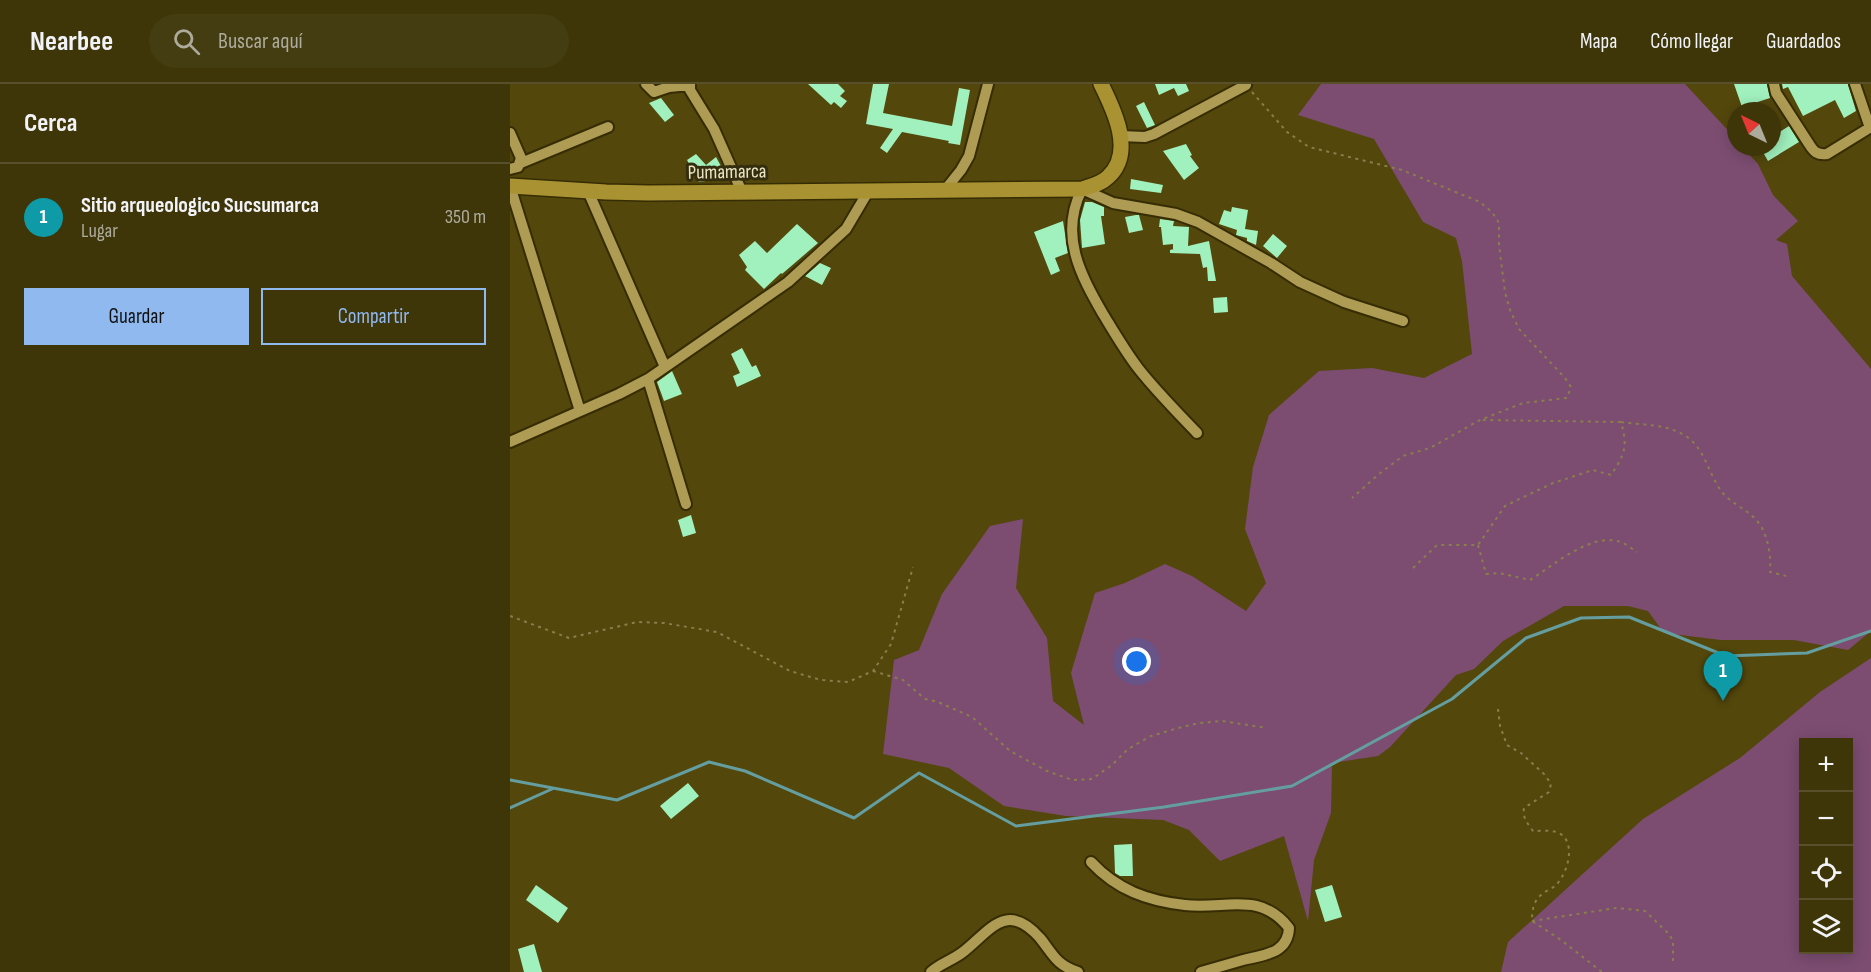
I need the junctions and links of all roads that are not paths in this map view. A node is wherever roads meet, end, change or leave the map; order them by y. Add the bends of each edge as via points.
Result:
1 (646, 84) edge
2 (988, 84) edge
3 (1101, 84) edge
4 (1774, 84) edge
5 (1855, 84) edge
6 (690, 85) edge
7 (1246, 86) road end
8 (608, 127) dead end
9 (1870, 127) edge
10 (510, 133) edge
11 (1120, 136) junction
12 (521, 163) junction
13 (510, 169) edge
14 (510, 186) edge
15 (1082, 189) junction
16 (869, 190) junction
17 (945, 190) junction
18 (588, 191) junction
19 (742, 192) junction
20 (1403, 321) dead end
21 (665, 366) junction
22 (648, 379) junction
23 (580, 411) junction
24 (1197, 433) dead end
25 (510, 442) edge
26 (686, 504) dead end
27 (1091, 862) dead end
28 (931, 972) edge
29 (1078, 972) edge
30 (1201, 972) edge

1 - 6 street via 654,92
2 - 17 street via 969,156
3 - 11 main road, Pumamarca via 1117,117
4 - 9 street via 1814,152 1820,155
5 - 9 street
6 - 19 street
7 - 11 street via 1154,134
8 - 12 street
10 - 12 street
11 - 15 main road, Pumamarca via 1116,168 1101,182
12 - 13 street
14 - 18 main road, Pumamarca
14 - 23 street
15 - 17 main road, Pumamarca
15 - 20 street via 1113,202 1198,222 1300,282 1344,302
15 - 24 street via 1076,200 1072,228 1084,282 1139,369
16 - 17 main road, Pumamarca
16 - 19 main road, Pumamarca
16 - 21 street via 846,229 788,282
18 - 19 main road, Pumamarca
18 - 21 street
21 - 22 street
22 - 23 street
22 - 26 street
23 - 25 street
27 - 30 street via 1105,877 1144,896 1188,906 1258,906 1270,910 1289,928 1285,942 1269,956
28 - 29 street via 958,957 990,927 1003,921 1029,928 1054,958

